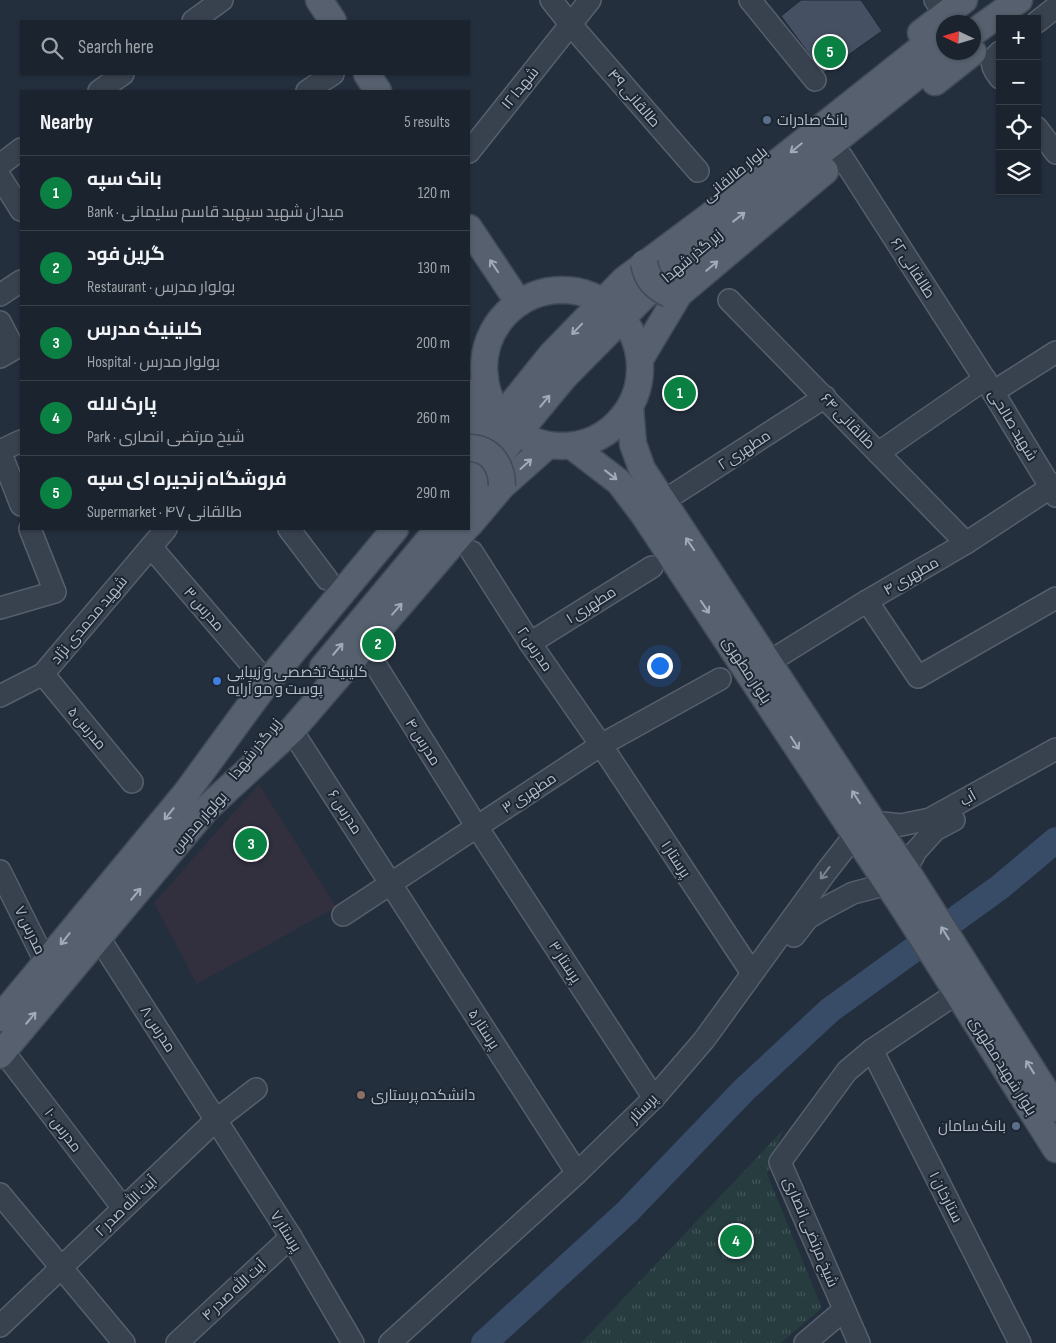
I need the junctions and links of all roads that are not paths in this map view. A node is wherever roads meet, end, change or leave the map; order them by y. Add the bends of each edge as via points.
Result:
1 (222, 0) edge
2 (319, 0) edge
3 (551, 0) edge
4 (590, 0) edge
5 (750, 0) edge
6 (976, 0) edge
7 (1019, 0) edge
8 (1026, 0) edge
9 (1056, 7) edge
10 (948, 13) edge
11 (1011, 15) edge
12 (1041, 19) edge
13 (194, 20) edge
14 (332, 20) edge
15 (570, 25) junction
16 (981, 27) edge
17 (996, 30) edge
18 (981, 44) edge
19 (996, 55) edge
20 (937, 60) edge
21 (963, 60) edge
22 (996, 73) edge
23 (331, 75) edge
24 (368, 75) edge
25 (815, 80) dead end
26 (309, 90) edge
27 (377, 90) edge
28 (1041, 133) edge
29 (20, 150) edge
30 (470, 151) edge
31 (1056, 153) edge
32 (842, 157) junction
33 (0, 165) edge
34 (698, 172) dead end
35 (0, 177) edge
36 (20, 208) edge
37 (470, 230) edge
38 (645, 257) junction
39 (20, 282) edge
40 (577, 291) junction
41 (674, 294) junction
42 (0, 295) edge
43 (729, 300) dead end
44 (519, 303) junction
45 (0, 322) edge
46 (1056, 352) edge
47 (0, 357) edge
48 (640, 359) junction
49 (485, 378) junction
50 (989, 386) junction
51 (825, 397) junction
52 (630, 407) junction
53 (470, 424) edge
54 (20, 441) edge
55 (560, 446) junction
56 (470, 448) edge
57 (878, 453) junction
58 (470, 456) edge
59 (502, 486) junction
60 (1054, 489) edge
61 (470, 491) edge
62 (20, 502) edge
63 (662, 502) junction
64 (470, 524) edge
65 (30, 530) edge
66 (165, 530) edge
67 (290, 530) edge
68 (394, 530) edge
69 (409, 530) edge
70 (437, 530) edge
71 (468, 540) edge
72 (966, 543) junction
73 (151, 547) junction
74 (652, 567) dead end
75 (327, 580) dead end
76 (1056, 598) edge
77 (867, 601) junction
78 (0, 608) edge
79 (530, 643) junction
80 (370, 656) dead end
81 (769, 662) junction
82 (257, 671) dead end
83 (43, 674) junction
84 (720, 679) dead end
85 (0, 696) edge
86 (298, 740) dead end
87 (601, 745) junction
88 (1056, 749) edge
89 (1056, 763) edge
90 (132, 782) dead end
91 (186, 793) junction
92 (207, 808) junction
93 (477, 827) junction
94 (864, 829) junction
95 (0, 870) edge
96 (897, 877) junction
97 (391, 884) junction
98 (343, 915) dead end
99 (99, 938) junction
100 (46, 963) junction
101 (752, 974) junction
102 (959, 982) junction
103 (0, 1018) edge
104 (872, 1050) junction
105 (2, 1053) edge
106 (256, 1089) dead end
107 (654, 1098) junction
108 (1056, 1108) edge
109 (216, 1120) junction
110 (1056, 1149) edge
111 (577, 1173) junction
112 (0, 1194) edge
113 (123, 1208) junction
114 (291, 1238) junction
115 (61, 1268) junction
116 (844, 1310) junction
117 (0, 1326) edge
118 (124, 1343) edge
119 (177, 1343) edge
120 (353, 1343) edge
121 (390, 1343) edge
122 (405, 1343) edge
123 (805, 1343) edge
124 (859, 1343) edge
125 (1020, 1343) edge

1 - 13 street
2 - 14 main road
3 - 15 street, طالقانی ۴۹
4 - 15 street, ۱۲ شهدا
5 - 25 street
6 - 10 main road, زیر گذر شهدا
7 - 16 main road
8 - 11 main road
9 - 12 street
10 - 38 main road, بلوار طالقانی via 830,99 704,198
10 -> 58 main road, زیر گذر شهدا via 711,215 624,280 552,354
15 - 30 street, ۱۲ شهدا
15 - 34 street, طالقانی ۴۹
17 - 18 main road
19 - 22 street via 992,63
61 -> 20 main road, زیر گذر شهدا via 565,376 643,297
21 - 32 main road
23 - 26 street
24 - 27 main road
28 - 31 street
29 - 33 street
41 -> 32 main road
32 - 50 street, طالقانی ۶۲
35 - 36 street
44 -> 37 main road
38 - 40 main road, بلوار طالقانی
38 - 41 main road, bridge via 646,273 651,282 659,289
39 - 42 street
40 - 44 main road via 537,294
40 - 48 main road via 600,300 619,315 633,335
41 - 48 main road
43 - 51 street, طالقانی ۶۴
44 - 49 main road via 491,336 485,357
45 - 47 street via 14,349
46 - 50 street
48 - 52 main road via 639,384
49 - 53 main road
49 - 55 main road via 492,402 515,432
50 - 57 street
50 - 60 street, شهید صالحی
51 - 57 street, طالقانی ۶۴
51 - 63 street, مطهری ۲
52 - 55 main road via 615,426 595,440
52 - 63 main road, بلوار مطهری via 633,444 642,470
54 - 62 street via 0,451
59 -> 55 main road
55 -> 94 main road, بلوار مطهری via 620,482
56 - 59 main road, bridge via 492,457 502,475
57 - 72 street, طالقانی ۶۴
59 - 64 main road
60 - 72 street, مطهری ۴
81 -> 63 main road, بلوار مطهری
65 - 78 street via 55,592
66 - 73 street, شهید محمدی نژاد
67 - 75 street
68 - 91 main road, بولوار مدرس via 265,685
69 - 91 main road, زیر گذر شهدا via 234,744
92 -> 70 main road, زیر گذر شهدا
71 - 79 street, مدرس ۲
92 -> 71 main road, بولوار مدرس via 292,730
72 - 77 street, مطهری ۴
73 - 82 street, مدرس ۳
73 - 83 street, شهید محمدی نژاد
74 - 79 street, مطهری ۱
76 - 77 street via 918,677
77 - 81 street, مطهری ۴
79 - 87 street, مدرس ۲
80 - 93 street, مدرس ۴
94 -> 81 main road, بلوار مطهری
83 - 85 street, شهید محمدی نژاد
83 - 90 street, مدرس ۵
84 - 87 street, مطهری ۳
86 - 97 street, مدرس ۶
87 - 93 street, مطهری ۳
87 - 101 street, پرستار ۱
88 - 94 street, آب via 930,819
89 - 96 street, آب via 935,830
91 -> 100 main road, بولوار مدرس
99 -> 92 main road, بولوار مدرس
93 - 97 street, مطهری ۳
93 - 107 street, پرستار ۳
94 - 96 main road, بلوار مطهری
94 -> 101 street, پرستار via 826,872
95 - 100 street, مدرس ۷
96 - 102 main road, بلوار مطهری
96 - 122 street, پرستار via 853,894 808,918 694,1072 664,1107
97 - 98 street, مطهری ۳
97 - 111 street, پرستار ۵
105 -> 99 main road, بولوار مدرس
99 - 109 street, مدرس ۸
100 - 103 main road, بولوار مدرس
101 - 107 street, پرستار via 704,1040
102 - 104 street, شیخ مرتضی انصاری
108 -> 102 main road, بلوار شهید مطهری
102 - 110 main road, بلوار شهید مطهری
104 - 116 street, شیخ مرتضی انصاری via 847,1070 780,1162
104 - 125 street, ستارخان ۱
105 - 113 street, مدرس ۱۰
106 - 109 street, آیت الله صدر ۲
107 - 111 street, پرستار
109 - 113 street, آیت الله صدر ۲
109 - 114 street, پرستار ۷
111 - 121 street, پرستار
112 - 115 street
113 - 115 street, آیت الله صدر ۲
114 - 119 street, آیت الله صدر ۴
114 - 120 street, پرستار ۷
115 - 117 street, آیت الله صدر ۲
115 - 118 street
116 - 123 street
116 - 124 street, شیخ مرتضی انصاری

